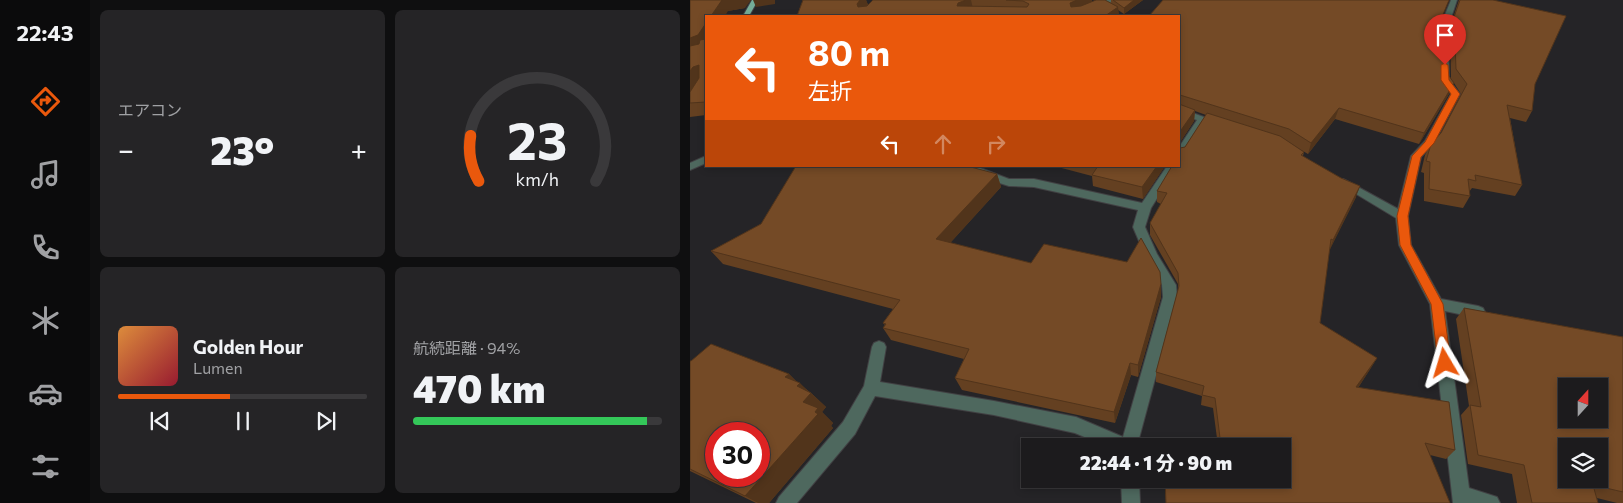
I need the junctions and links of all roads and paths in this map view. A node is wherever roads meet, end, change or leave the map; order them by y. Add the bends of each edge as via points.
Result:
1 (755, 0) edge
2 (1112, 0) edge
3 (1451, 1) edge
4 (747, 15) edge
5 (1079, 15) edge
6 (1180, 111) edge
7 (1202, 119) junction
8 (1228, 128) edge
9 (1180, 153) edge
10 (705, 160) edge
11 (690, 167) edge
12 (968, 167) edge
13 (1171, 167) edge
14 (1331, 176) edge
15 (1145, 208) junction
16 (1402, 216) junction
17 (1437, 304) junction
18 (1496, 316) edge
19 (880, 347) dead end
20 (871, 388) junction
21 (1107, 438) edge
22 (1129, 438) edge
23 (1130, 488) edge
24 (1462, 499) edge
25 (784, 503) edge
26 (1131, 503) edge
27 (1491, 503) edge

1 - 4 main road
2 - 5 street via 1106,7
3 - 16 street via 1444,27 1445,80 1456,94 1429,143 1416,156
6 - 7 street
7 - 8 street
7 - 9 street
10 - 11 street
12 - 15 street via 1025,186 1034,183
13 - 15 street
14 - 16 street
15 - 22 street via 1139,227 1169,284 1170,297
16 - 17 street via 1405,245
17 - 18 street
17 - 24 street
19 - 20 street
20 - 21 street via 994,408 1076,426
20 - 25 street via 849,428
23 - 26 street
24 - 27 street

